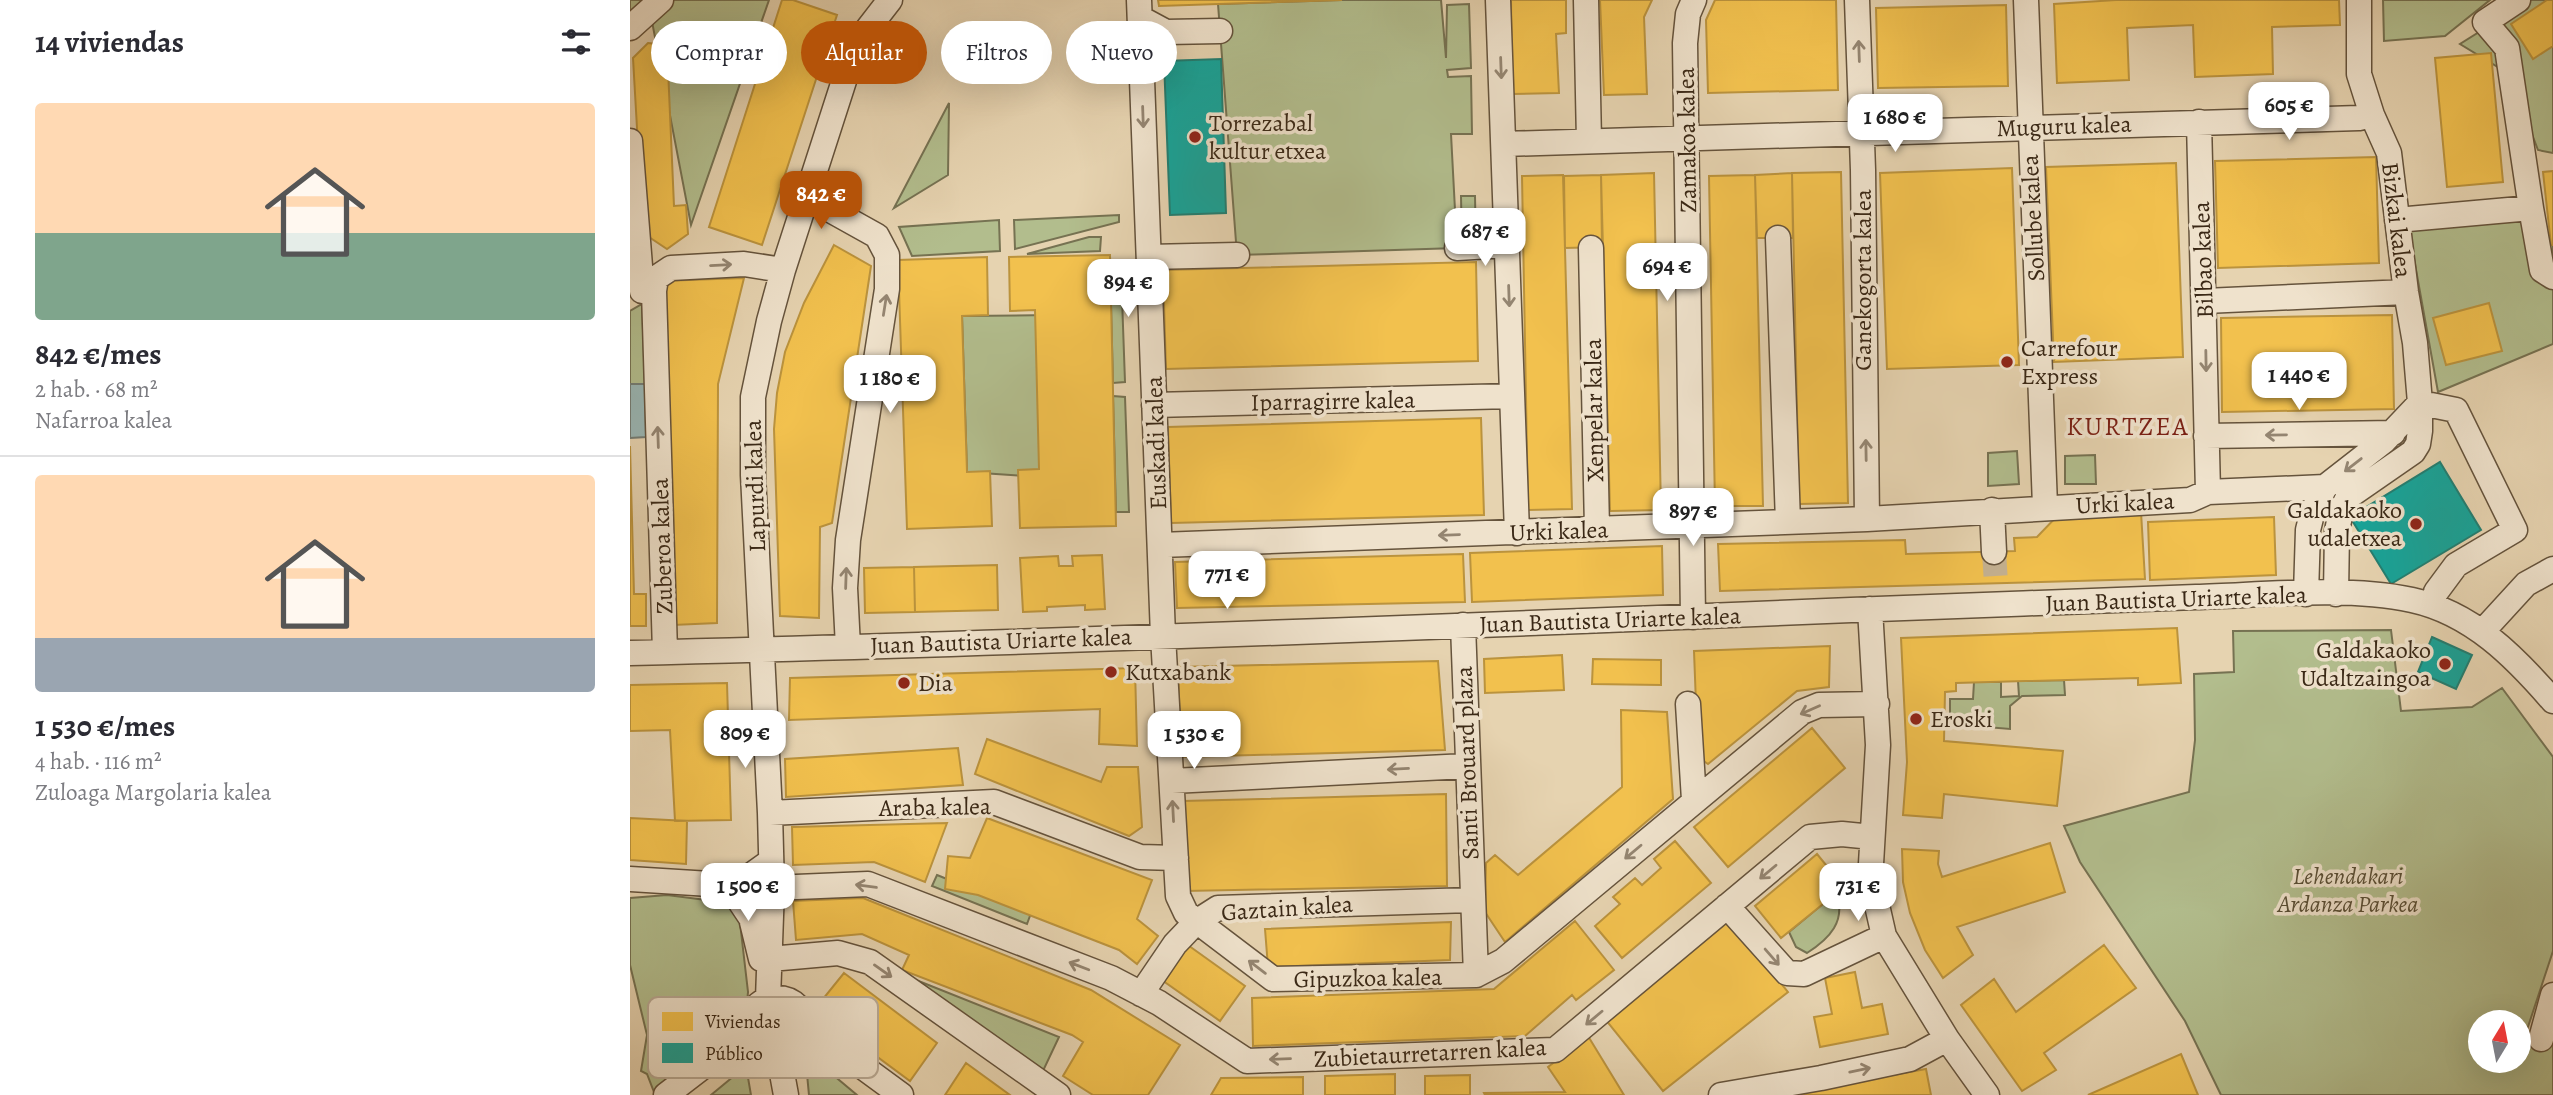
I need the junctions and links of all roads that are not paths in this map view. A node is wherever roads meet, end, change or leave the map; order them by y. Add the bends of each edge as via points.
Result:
1 (661, 0) edge
2 (890, 0) edge
3 (1498, 0) edge
4 (1586, 0) edge
5 (1694, 0) edge
6 (1857, 0) edge
7 (2026, 0) edge
8 (2359, 0) edge
9 (2518, 0) edge
10 (1139, 9) edge
11 (630, 28) edge
12 (1220, 31) dead end
13 (2372, 115) junction
14 (2199, 122) junction
15 (2029, 127) junction
16 (1862, 132) junction
17 (1688, 138) junction
18 (630, 141) edge
19 (1589, 141) junction
20 (1504, 144) junction
21 (807, 197) junction
22 (2531, 208) junction
23 (632, 209) edge
24 (2398, 219) junction
25 (1778, 238) dead end
26 (1507, 245) junction
27 (1457, 248) dead end
28 (1591, 248) dead end
29 (1237, 255) dead end
30 (1149, 257) junction
31 (783, 270) junction
32 (2553, 277) edge
33 (643, 289) edge
34 (2406, 292) junction
35 (2205, 301) junction
36 (1512, 396) junction
37 (2426, 404) junction
38 (1154, 405) junction
39 (2393, 433) junction
40 (2206, 436) junction
41 (2325, 487) junction
42 (2208, 492) junction
43 (2045, 506) junction
44 (1992, 510) junction
45 (1867, 519) junction
46 (1788, 522) junction
47 (1693, 526) junction
48 (1597, 529) junction
49 (1517, 533) junction
50 (1160, 545) junction
51 (1994, 552) tunnel mouth
52 (2553, 569) edge
53 (2436, 592) dead end
54 (2306, 594) junction
55 (2336, 594) junction
56 (1870, 610) junction
57 (1693, 617) junction
58 (1463, 625) junction
59 (2482, 632) junction
60 (1163, 636) junction
61 (848, 647) junction
62 (762, 650) junction
63 (665, 652) junction
64 (630, 653) edge
65 (2553, 701) edge
66 (1688, 704) dead end
67 (1877, 704) junction
68 (1466, 766) junction
69 (1172, 781) junction
70 (1694, 800) junction
71 (770, 813) junction
72 (1872, 837) junction
73 (1175, 858) junction
74 (771, 861) junction
75 (630, 879) edge
76 (710, 884) junction
77 (772, 888) junction
78 (1472, 900) junction
79 (1727, 906) junction
80 (1196, 922) junction
81 (1884, 936) junction
82 (1476, 975) junction
83 (769, 978) junction
84 (1141, 994) junction
85 (2553, 995) edge
86 (760, 997) edge
87 (777, 997) edge
88 (1947, 1039) junction
89 (2541, 1039) dead end
90 (688, 1078) edge
91 (878, 1078) edge
92 (666, 1095) edge
93 (901, 1095) edge
94 (1058, 1095) edge
95 (1721, 1095) edge
96 (1987, 1095) edge

1 - 11 street
2 - 21 street, Lapurdi kalea via 852,56
3 -> 20 street
4 - 19 street
5 - 17 street, Zamakoa kalea via 1685,43
16 -> 6 street, Ganekogorta kalea
7 - 15 street, Sollube kalea
8 - 13 street, Bizkai kalea via 2359,74
9 - 22 street via 2485,22 2507,48
10 - 12 street via 1166,32
10 -> 30 street, Euskadi kalea
13 - 14 street, Muguru kalea
13 - 24 street, Bizkai kalea via 2389,153
14 - 15 street, Muguru kalea
14 - 35 street, Bilbao kalea
15 - 16 street, Muguru kalea
15 - 43 street, Sollube kalea
16 - 17 street, Muguru kalea
45 -> 16 street, Ganekogorta kalea
17 - 19 street, Muguru kalea
17 - 47 street, Zamakoa kalea
18 - 23 street, Zuberoa kalea
19 - 20 street, Muguru kalea
20 - 26 street
21 - 31 street, Lapurdi kalea
61 -> 21 street via 848,540 887,289 887,255 877,236
22 - 24 street
22 - 32 street via 2542,270
23 - 33 street, Zuberoa kalea
24 - 34 street, Bizkai kalea
25 - 46 street
26 - 27 street
26 -> 36 street
28 - 48 street, Xenpelar kalea
29 - 30 street
30 - 38 street, Euskadi kalea
33 -> 31 street via 671,268 744,264
31 - 62 street, Lapurdi kalea via 752,397
63 -> 33 street, Zuberoa kalea via 654,291
34 - 35 street
34 - 37 street, Bizkai kalea
35 -> 40 street, Bilbao kalea
36 - 38 street, Iparragirre kalea
36 - 49 street
37 - 39 street
37 - 53 street via 2456,410 2515,530 2456,565
37 - 55 street, Bizkai kalea via 2413,452 2348,496 2337,531
38 - 50 street, Euskadi kalea
39 -> 40 street
39 -> 41 street
40 - 42 street, Bilbao kalea
41 - 42 street
41 - 54 street via 2308,530
42 - 43 street, Urki kalea via 2190,499
43 - 44 street, Urki kalea
44 - 45 street, Urki kalea
44 - 51 street
45 - 46 street, Urki kalea
46 - 47 street, Urki kalea
47 - 48 street, Urki kalea
47 - 57 street, Zamakoa kalea
48 - 49 street, Urki kalea
49 -> 50 street, Urki kalea
50 - 60 street, Euskadi kalea
52 - 59 street via 2526,584
54 - 55 street, Juan Bautista Uriarte kalea
54 - 56 street, Juan Bautista Uriarte kalea
55 - 59 street, Juan Bautista Uriarte kalea via 2409,600 2466,620
56 - 57 street, Juan Bautista Uriarte kalea
56 - 67 street
57 - 58 street, Juan Bautista Uriarte kalea
58 - 60 street, Juan Bautista Uriarte kalea
58 - 68 street, Santi Brouard plaza
59 - 65 street, Juan Bautista Uriarte kalea via 2525,668
60 - 61 street, Juan Bautista Uriarte kalea
60 - 69 street, Euskadi kalea
61 - 62 street, Juan Bautista Uriarte kalea
62 - 63 street, Juan Bautista Uriarte kalea
62 - 71 street, Lapurdi kalea
63 - 64 street, Juan Bautista Uriarte kalea
66 - 70 street
67 -> 70 street, Gipuzkoa kalea via 1819,705 1802,712
67 - 72 street
68 -> 69 street
68 - 78 street, Santi Brouard plaza
73 -> 69 street, Euskadi kalea
70 -> 82 street, Gipuzkoa kalea via 1503,961
71 - 73 street, Araba kalea via 994,803 1140,857
71 - 74 street, Lapurdi kalea
72 -> 79 street, Zubietaurretarren kalea via 1810,837
72 - 81 street via 1874,892
73 - 80 street, Euskadi kalea via 1178,896
74 - 76 street via 750,876
74 - 77 street, Lapurdi kalea
75 - 76 street
76 - 83 street via 737,897 751,918
77 - 83 street, Lapurdi kalea
84 -> 77 street, Zubietaurretarren kalea via 1111,978 868,884
78 - 80 street, Gaztain kalea via 1218,908
78 - 82 street, Gipuzkoa kalea
79 -> 81 street via 1787,973 1804,974
79 -> 84 street, Zubietaurretarren kalea via 1555,1050 1247,1060
82 -> 80 street, Gipuzkoa kalea via 1273,979
80 - 84 street, Gaztain kalea
81 - 88 street
83 - 86 street
83 - 87 street
83 -> 94 street via 838,953 870,962
85 - 89 street
95 -> 88 street via 1910,1059
88 - 96 street
90 - 92 street
91 - 93 street

